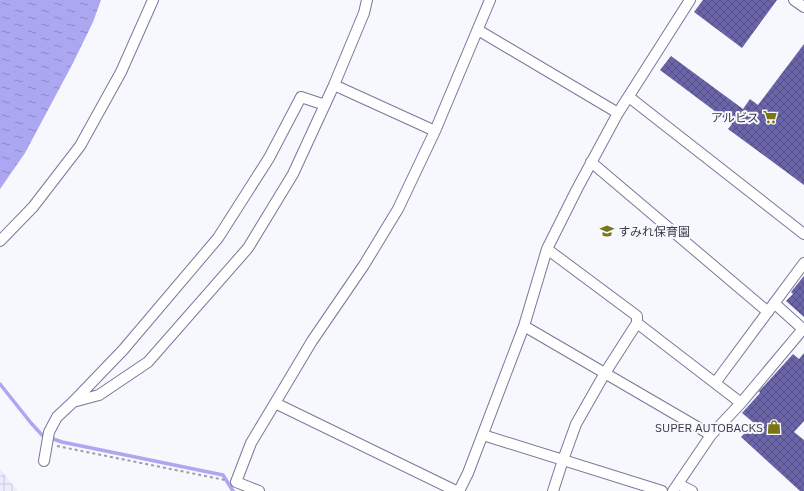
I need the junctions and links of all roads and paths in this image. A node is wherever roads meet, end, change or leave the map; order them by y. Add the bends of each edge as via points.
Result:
1 (153, 0) edge
2 (367, 0) edge
3 (490, 0) edge
4 (690, 0) edge
5 (794, 0) edge
6 (804, 7) edge
7 (478, 30) junction
8 (334, 85) junction
9 (629, 97) junction
10 (325, 105) junction
11 (618, 114) junction
12 (435, 131) junction
13 (591, 162) junction
14 (804, 234) edge
15 (0, 240) edge
16 (547, 250) junction
17 (804, 263) edge
18 (774, 303) junction
19 (768, 312) junction
20 (637, 323) junction
21 (524, 326) junction
22 (803, 330) edge
23 (605, 373) junction
24 (714, 383) junction
25 (73, 402) junction
26 (275, 402) junction
27 (741, 403) junction
28 (483, 435) junction
29 (711, 435) junction
30 (47, 444) junction
31 (563, 460) junction
32 (44, 461) dead end
33 (236, 482) junction
34 (675, 488) edge
35 (259, 491) edge
36 (456, 491) edge
37 (459, 491) edge
38 (554, 491) edge
39 (662, 491) edge
40 (692, 491) edge

1 - 15 street via 121,72 80,146 33,208
2 - 8 street
3 - 7 street
4 - 9 street
5 - 6 street
7 - 11 street
7 - 12 street
8 - 10 street
8 - 12 street
9 - 11 street
9 - 14 street
10 - 25 street via 293,174 248,248 148,362 99,395
10 - 25 street via 301,97 269,158 218,238 123,350
11 - 13 street
12 - 26 street via 394,215
13 - 16 street
13 - 19 street
16 - 20 street via 637,316
16 - 21 street
17 - 18 street
18 - 19 street
18 - 22 street
19 - 24 street
20 - 23 street
20 - 24 street
21 - 23 street
21 - 28 street
22 - 27 street
23 - 29 street
23 - 31 street via 576,424
24 - 27 street
25 - 30 street via 57,417 49,432
26 - 33 street via 251,444
26 - 36 street
27 - 29 street
28 - 31 street
28 - 37 street
29 - 34 street
30 - 32 street
30 - 33 path
31 - 38 street
31 - 39 street
33 - 35 street
34 - 40 street

